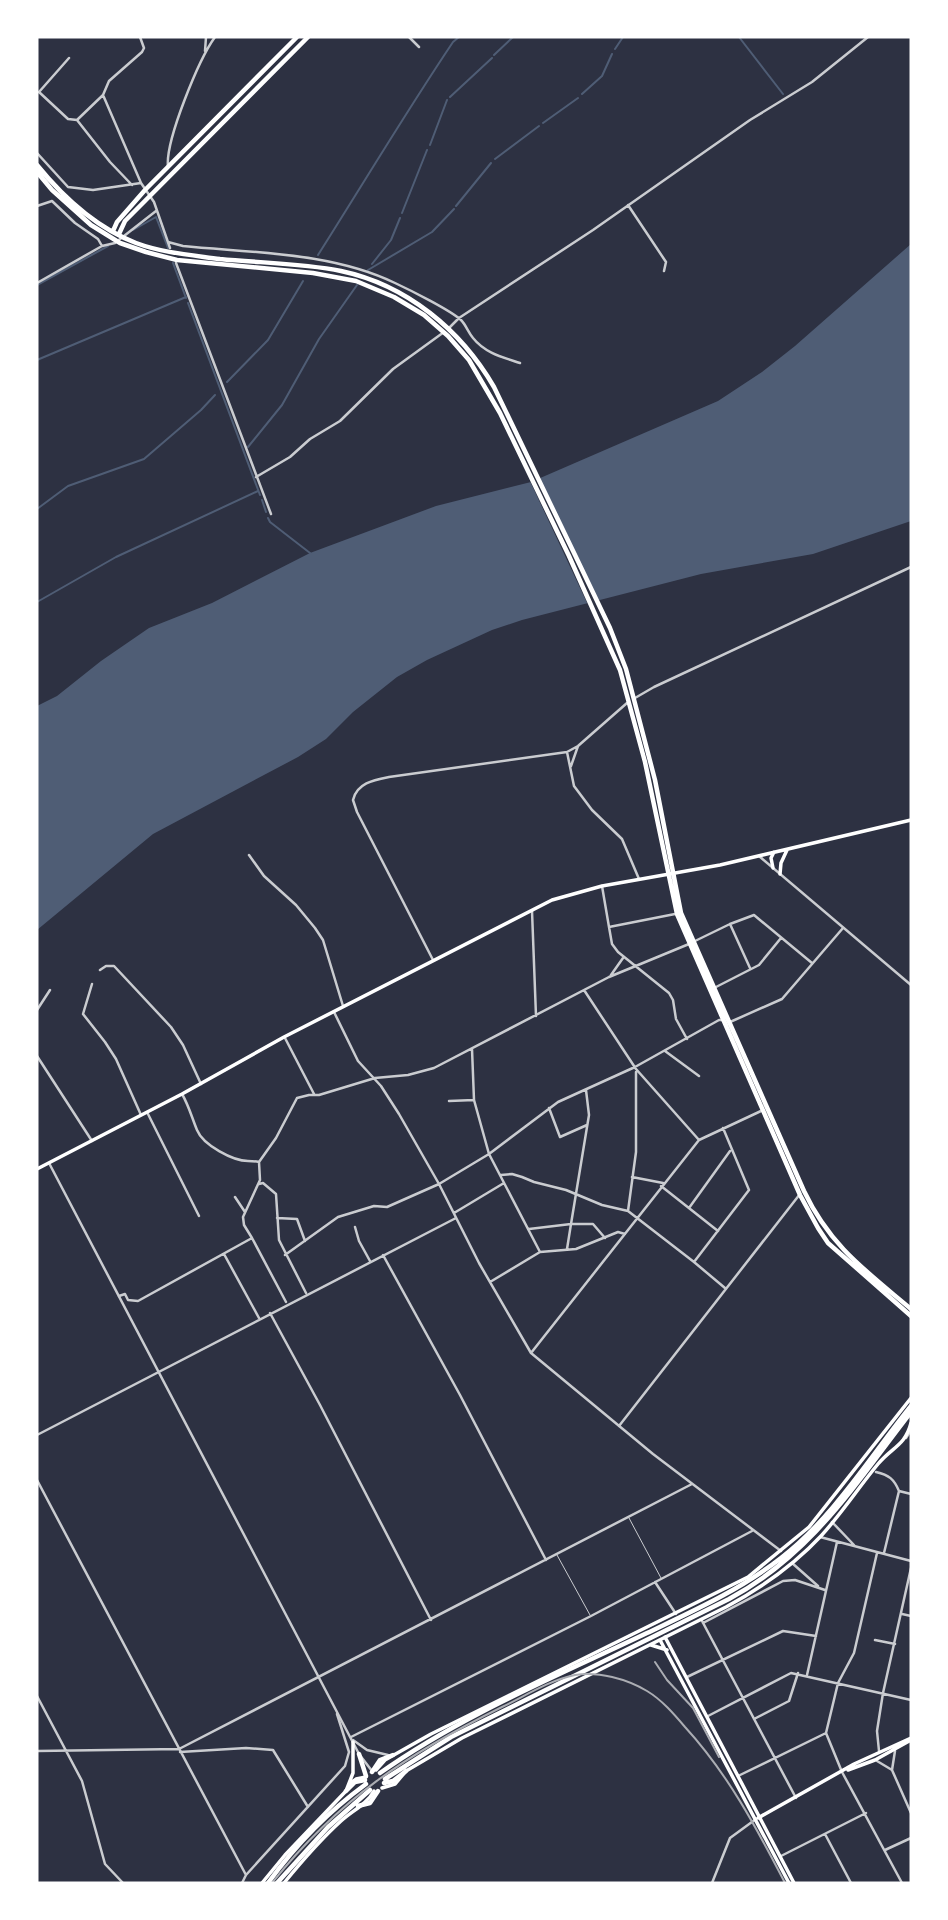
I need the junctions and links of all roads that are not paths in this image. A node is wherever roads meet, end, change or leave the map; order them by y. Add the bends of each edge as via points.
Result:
1 (141, 37) edge
2 (206, 37) edge
3 (215, 37) edge
4 (298, 37) edge
5 (308, 37) edge
6 (409, 37) edge
7 (868, 37) edge
8 (419, 47) dead end
9 (205, 51) junction
10 (69, 58) dead end
11 (103, 95) junction
12 (77, 120) junction
13 (200, 136) junction
14 (204, 141) junction
15 (185, 150) junction
16 (37, 153) edge
17 (190, 155) junction
18 (37, 165) edge
19 (168, 168) junction
20 (37, 172) edge
21 (141, 183) junction
22 (132, 185) junction
23 (145, 190) junction
24 (150, 195) junction
25 (628, 205) junction
26 (37, 206) edge
27 (156, 211) junction
28 (117, 222) junction
29 (102, 224) junction
30 (113, 231) junction
31 (119, 238) junction
32 (168, 242) junction
33 (102, 246) junction
34 (170, 248) dead end
35 (176, 263) dead end
36 (664, 271) dead end
37 (37, 283) edge
38 (459, 318) junction
39 (520, 363) dead end
40 (256, 477) junction
41 (271, 514) dead end
42 (911, 567) edge
43 (578, 746) junction
44 (567, 752) junction
45 (571, 766) junction
46 (911, 820) edge
47 (788, 849) junction
48 (774, 852) junction
49 (249, 855) dead end
50 (759, 856) junction
51 (773, 868) junction
52 (671, 874) junction
53 (780, 874) junction
54 (639, 879) junction
55 (602, 886) junction
56 (532, 909) junction
57 (679, 914) junction
58 (730, 924) junction
59 (609, 927) junction
60 (842, 928) junction
61 (781, 938) junction
62 (691, 943) junction
63 (623, 958) junction
64 (433, 960) junction
65 (812, 964) junction
66 (635, 965) junction
67 (100, 970) dead end
68 (751, 970) junction
69 (609, 977) junction
70 (92, 984) dead end
71 (911, 985) edge
72 (711, 989) junction
73 (50, 990) dead end
74 (584, 990) junction
75 (344, 1007) junction
76 (37, 1010) edge
77 (334, 1012) junction
78 (536, 1016) junction
79 (726, 1021) junction
80 (284, 1037) junction
81 (687, 1039) junction
82 (472, 1049) junction
83 (665, 1051) junction
84 (37, 1056) edge
85 (635, 1068) junction
86 (699, 1076) dead end
87 (375, 1078) junction
88 (201, 1084) junction
89 (586, 1090) junction
90 (182, 1094) junction
91 (314, 1094) junction
92 (474, 1100) junction
93 (449, 1101) dead end
94 (549, 1108) junction
95 (765, 1109) junction
96 (147, 1112) junction
97 (141, 1115) junction
98 (587, 1125) junction
99 (723, 1128) junction
100 (699, 1140) junction
101 (92, 1141) junction
102 (732, 1150) junction
103 (489, 1154) junction
104 (259, 1161) junction
105 (49, 1163) junction
106 (37, 1169) edge
107 (500, 1175) junction
108 (631, 1177) junction
109 (504, 1183) junction
110 (258, 1184) junction
111 (439, 1184) junction
112 (662, 1184) junction
113 (802, 1193) junction
114 (576, 1195) junction
115 (234, 1197) dead end
116 (689, 1208) junction
117 (628, 1211) junction
118 (246, 1212) junction
119 (454, 1213) junction
120 (200, 1216) dead end
121 (277, 1218) junction
122 (456, 1218) junction
123 (636, 1218) junction
124 (571, 1224) junction
125 (355, 1227) dead end
126 (528, 1229) junction
127 (718, 1231) junction
128 (625, 1234) junction
129 (252, 1238) junction
130 (605, 1238) junction
131 (305, 1241) junction
132 (567, 1249) junction
133 (540, 1252) junction
134 (224, 1254) junction
135 (285, 1255) junction
136 (383, 1255) junction
137 (370, 1261) junction
138 (694, 1262) junction
139 (491, 1283) junction
140 (726, 1288) junction
141 (306, 1293) junction
142 (119, 1296) junction
143 (287, 1304) junction
144 (911, 1309) edge
145 (270, 1313) junction
146 (911, 1316) edge
147 (260, 1318) junction
148 (531, 1353) junction
149 (158, 1373) junction
150 (911, 1398) edge
151 (911, 1406) edge
152 (911, 1412) edge
153 (911, 1423) edge
154 (619, 1426) junction
155 (911, 1430) edge
156 (37, 1435) edge
157 (906, 1438) junction
158 (876, 1472) dead end
159 (37, 1480) edge
160 (692, 1484) junction
161 (899, 1491) junction
162 (911, 1494) edge
163 (629, 1518) junction
164 (832, 1522) junction
165 (752, 1531) junction
166 (820, 1537) junction
167 (837, 1542) junction
168 (855, 1547) junction
169 (781, 1551) junction
170 (877, 1553) junction
171 (884, 1554) junction
172 (557, 1555) junction
173 (546, 1561) junction
174 (911, 1561) edge
175 (792, 1563) junction
176 (911, 1568) edge
177 (662, 1579) junction
178 (655, 1582) junction
179 (825, 1590) junction
180 (676, 1614) junction
181 (902, 1614) junction
182 (591, 1616) junction
183 (911, 1616) edge
184 (431, 1620) junction
185 (702, 1621) junction
186 (676, 1632) junction
187 (816, 1636) junction
188 (662, 1638) junction
189 (875, 1640) dead end
190 (649, 1644) junction
191 (895, 1644) junction
192 (669, 1649) junction
193 (673, 1656) junction
194 (723, 1659) junction
195 (798, 1673) junction
196 (807, 1675) junction
197 (686, 1677) junction
198 (319, 1678) junction
199 (838, 1683) junction
200 (883, 1693) junction
201 (37, 1696) edge
202 (743, 1697) junction
203 (911, 1700) edge
204 (336, 1711) junction
205 (707, 1717) junction
206 (754, 1719) junction
207 (826, 1733) junction
208 (351, 1739) junction
209 (911, 1739) edge
210 (180, 1750) junction
211 (895, 1750) junction
212 (37, 1751) edge
213 (66, 1751) junction
214 (879, 1751) junction
215 (359, 1754) junction
216 (394, 1755) junction
217 (774, 1757) junction
218 (875, 1760) junction
219 (892, 1770) junction
220 (406, 1771) joint
221 (376, 1772) junction
222 (842, 1772) junction
223 (738, 1776) junction
224 (366, 1779) junction
225 (350, 1784) junction
226 (379, 1787) junction
227 (346, 1791) junction
228 (796, 1798) junction
229 (358, 1806) joint
230 (308, 1807) junction
231 (866, 1813) junction
232 (911, 1813) edge
233 (758, 1818) junction
234 (825, 1834) junction
235 (911, 1838) edge
236 (886, 1850) junction
237 (780, 1856) junction
238 (247, 1875) junction
239 (123, 1883) edge
240 (242, 1883) edge
241 (262, 1883) edge
242 (268, 1883) edge
243 (277, 1883) edge
244 (284, 1883) edge
245 (712, 1883) edge
246 (791, 1883) edge
247 (851, 1883) edge
248 (902, 1883) edge

1 - 11 street via 143,51 109,81
2 - 9 street
3 - 9 street
4 - 13 highway
5 - 14 highway
6 - 8 street
7 - 25 street via 812,82
9 - 19 street via 174,131
10 - 12 street via 40,92 68,119
11 - 12 street
11 - 21 street
12 - 22 street
13 - 14 highway
13 - 15 highway
14 - 17 highway
15 - 17 highway
15 - 19 highway
16 - 22 street via 68,187 93,190
17 - 24 highway
18 - 29 highway via 62,193
19 - 23 highway
20 - 31 highway via 83,218
21 - 22 street
21 - 23 street
23 - 24 street
23 - 28 highway
24 - 27 street
24 - 31 highway via 121,226
25 - 36 street via 666,262
25 - 38 street
26 - 33 street via 52,201
27 - 32 street
27 - 33 street via 115,243
28 - 29 highway
28 - 30 highway
29 - 30 highway
30 - 31 highway
31 - 52 highway via 174,253 365,281 419,304 476,359 610,628 642,735
32 - 34 street
32 - 38 street via 345,266 395,283
33 - 37 street
35 - 40 street
38 - 39 street via 483,348
38 - 40 street via 393,369 340,421
40 - 41 street
42 - 43 street via 654,687 623,706
43 - 44 street
43 - 45 street
44 - 45 street
44 - 64 street via 377,779 358,788 353,800 357,812
45 - 54 street via 580,795 622,839
46 - 47 main road
47 - 48 main road
47 - 53 main road
48 - 50 main road
48 - 51 main road
49 - 75 street via 319,934
50 - 51 street
50 - 52 main road
51 - 53 street
52 - 54 main road
52 - 57 highway
53 - 60 street
54 - 55 main road
55 - 56 main road
55 - 59 street
56 - 64 main road
56 - 78 street
57 - 59 street
57 - 62 highway
58 - 61 street via 754,915
58 - 62 street
58 - 68 street
59 - 63 street via 612,945
60 - 65 street
60 - 71 street
61 - 65 street
61 - 68 street
62 - 66 street
62 - 72 highway
63 - 66 street
63 - 69 street
64 - 75 main road
65 - 79 street via 782,999
66 - 69 street
66 - 81 street via 669,993
67 - 88 street via 114,965 154,1006 183,1045
68 - 72 street
69 - 74 street
70 - 97 street via 82,1014 116,1059
72 - 79 highway
73 - 76 street
74 - 78 street
74 - 85 street
75 - 77 main road
77 - 80 main road
77 - 87 street via 358,1061
78 - 82 street
79 - 81 street
79 - 95 highway
80 - 88 main road
80 - 91 street
81 - 83 street
82 - 87 street via 434,1068
82 - 92 street
83 - 85 street
83 - 86 street
84 - 101 street
85 - 89 street
85 - 100 street
85 - 108 street via 636,1152
87 - 91 street
87 - 111 street
88 - 90 main road
89 - 94 street
89 - 98 street via 590,1106
90 - 96 main road
90 - 104 street via 199,1135 208,1143 245,1161
91 - 104 street via 294,1101
92 - 93 street
92 - 103 street
94 - 98 street via 560,1137
94 - 103 street
95 - 99 street
95 - 113 highway
96 - 97 main road
96 - 120 street
97 - 101 main road
98 - 114 street
99 - 100 street
99 - 102 street
100 - 112 street
101 - 105 main road
102 - 116 street
102 - 127 street via 749,1189
103 - 107 street
103 - 111 street
104 - 110 street
105 - 106 main road
105 - 142 street
107 - 109 street
107 - 114 street via 512,1174
108 - 112 street
108 - 117 street
109 - 119 street
109 - 126 street
110 - 118 street
110 - 121 street via 276,1194
111 - 119 street
111 - 131 street via 387,1207 372,1206 338,1217
112 - 116 street
112 - 123 street
113 - 140 street
113 - 144 highway via 844,1252
113 - 146 highway via 828,1243
114 - 117 street
114 - 124 street
115 - 118 street
116 - 127 street
117 - 123 street
118 - 129 street via 243,1222
119 - 122 street
121 - 131 street via 297,1219
121 - 135 street
122 - 136 street
122 - 139 street
123 - 128 street
123 - 138 street
124 - 126 street
124 - 130 street via 593,1224
124 - 132 street
125 - 137 street
126 - 133 street
127 - 138 street
128 - 130 street
128 - 148 street
129 - 134 street
129 - 143 street
130 - 132 street
131 - 135 street
132 - 133 street
133 - 139 street
134 - 142 street via 136,1302 125,1294
134 - 147 street
135 - 141 street
136 - 137 street
136 - 173 street
137 - 141 street
138 - 140 street
139 - 148 street
140 - 154 street
141 - 143 street
142 - 149 street
143 - 145 street
145 - 147 street
145 - 184 street
147 - 149 street
148 - 154 street
149 - 156 street
149 - 198 street
150 - 169 main road via 816,1518
151 - 221 highway via 813,1530 756,1576 449,1730
152 - 226 highway via 821,1528 767,1575 729,1599 451,1737
153 - 157 main road
154 - 160 street
155 - 157 street
157 - 164 main road via 886,1454
158 - 161 street via 892,1478
159 - 210 street
160 - 163 street
160 - 165 street
161 - 162 street
161 - 171 street
163 - 172 street
163 - 177 lane
164 - 166 main road
164 - 168 street
165 - 169 street
165 - 177 street
166 - 167 street
166 - 175 main road
167 - 168 street
167 - 179 street
168 - 170 street
169 - 180 main road via 741,1581
170 - 171 street
170 - 199 street via 854,1653
171 - 174 street
172 - 173 street
172 - 182 lane
173 - 184 street
175 - 179 street
175 - 185 main road
176 - 181 street
177 - 178 street
178 - 180 street
178 - 182 street
179 - 185 street via 783,1581
179 - 187 street
180 - 216 main road
181 - 183 street
181 - 191 street
182 - 208 street
184 - 198 street
185 - 186 main road
185 - 194 street
186 - 188 main road
186 - 192 main road
187 - 194 street via 783,1631
187 - 196 street
188 - 190 main road
188 - 192 main road
189 - 191 street
190 - 192 main road
190 - 220 main road via 461,1738
191 - 200 street
192 - 193 main road
193 - 197 main road
193 - 233 main road
194 - 197 street
194 - 202 street
195 - 196 street
195 - 202 street
195 - 206 street via 789,1701
196 - 199 street
197 - 205 main road
198 - 204 street
198 - 210 street
199 - 200 street
199 - 207 street
200 - 203 street
200 - 214 street
201 - 213 street
202 - 205 street
202 - 206 street
204 - 208 street
204 - 230 street via 349,1756 341,1772
205 - 223 main road
206 - 217 street
207 - 217 street
207 - 222 street
208 - 215 street
208 - 216 street via 373,1752
208 - 225 main road via 354,1766
209 - 211 main road
209 - 214 main road
210 - 213 street
210 - 230 street via 273,1751
210 - 238 street
211 - 218 main road
211 - 219 street
212 - 213 street
213 - 239 street via 86,1790 105,1864
214 - 222 main road
215 - 221 street
215 - 224 highway
216 - 221 highway via 380,1760
217 - 223 street
217 - 228 street
218 - 219 street
218 - 222 main road
219 - 232 street
220 - 226 highway
221 - 224 highway
221 - 226 highway
222 - 228 main road
222 - 231 street
223 - 233 main road
224 - 225 main road
224 - 226 highway
224 - 227 highway
224 - 242 highway
225 - 227 main road
226 - 229 highway via 370,1802
226 - 243 highway via 328,1827
227 - 241 main road
228 - 233 main road
229 - 244 main road
230 - 238 street
231 - 234 street
231 - 236 street
233 - 237 main road
233 - 245 street via 730,1838
233 - 246 main road
234 - 237 street
234 - 247 street
235 - 236 street
236 - 248 street
237 - 246 main road
238 - 240 street

